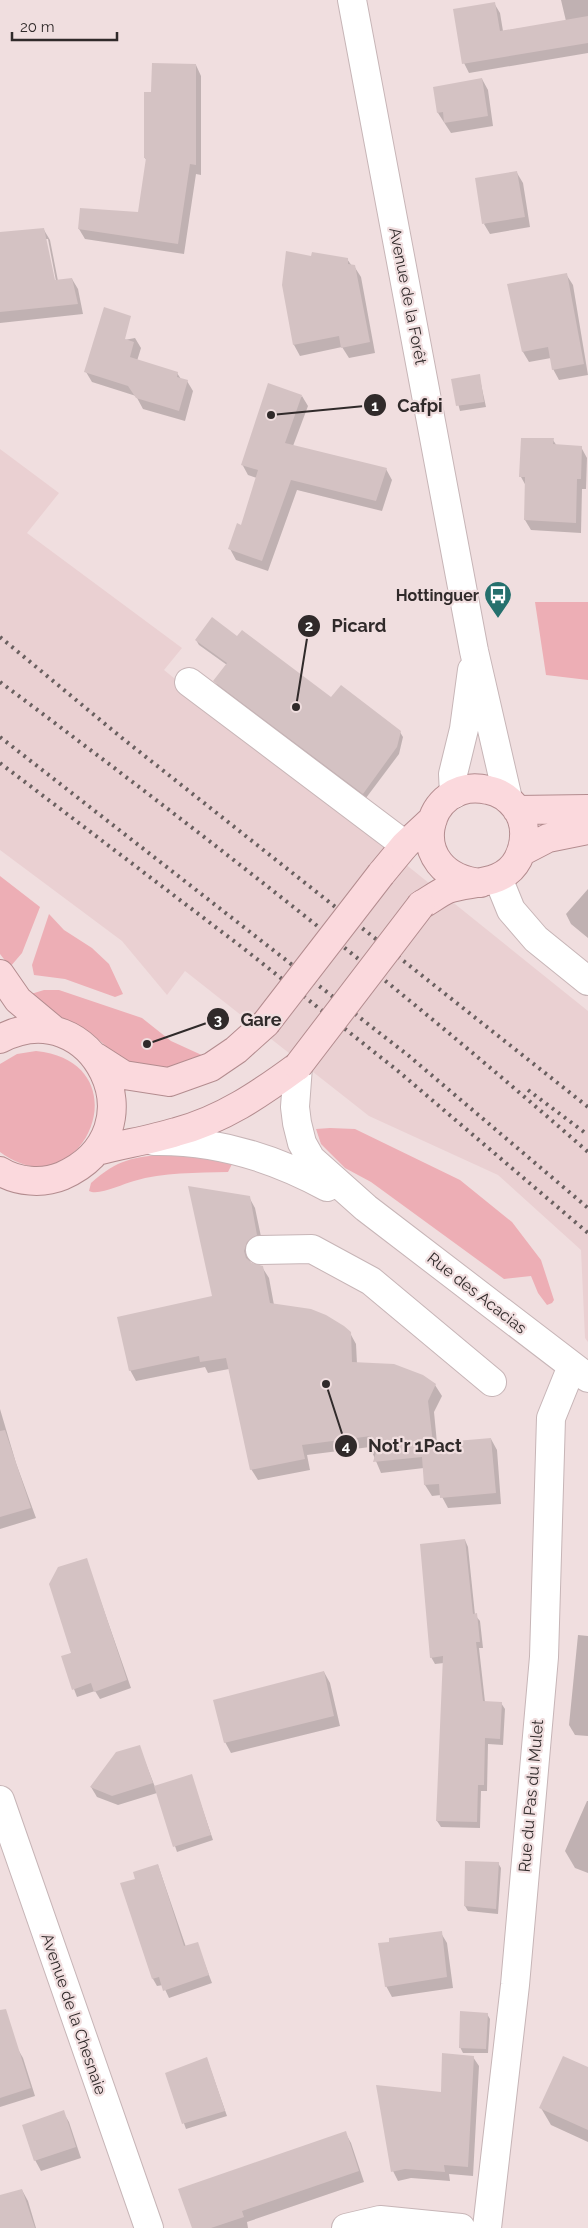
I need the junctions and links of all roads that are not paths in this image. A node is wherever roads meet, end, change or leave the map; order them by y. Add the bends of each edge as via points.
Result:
1 (352, 0) edge
2 (474, 651) junction
3 (189, 682) dead end
4 (454, 794) junction
5 (513, 804) junction
6 (588, 809) edge
7 (432, 819) junction
8 (588, 830) edge
9 (405, 845) junction
10 (521, 852) junction
11 (489, 881) junction
12 (0, 974) edge
13 (588, 982) edge
14 (54, 1030) junction
15 (0, 1038) edge
16 (96, 1058) junction
17 (298, 1066) junction
18 (133, 1142) junction
19 (97, 1151) junction
20 (2, 1175) edge
21 (366, 1208) junction
22 (260, 1250) dead end
23 (580, 1372) edge
24 (492, 1382) dead end
25 (0, 1800) edge
26 (149, 2228) edge
27 (346, 2228) edge
28 (460, 2228) edge
29 (487, 2228) edge

1 - 2 street, Avenue de la Forêt
2 - 4 street, Avenue de la Forêt via 464,729 453,774
2 - 5 street, Avenue de la Forêt
3 - 9 street
4 - 5 main road via 482,788 496,791
4 - 7 main road via 445,800
5 - 6 main road
5 - 10 main road via 524,830
7 - 9 main road
7 - 11 main road via 430,842 439,864 465,881
8 - 10 main road via 548,838
9 - 16 main road, bridge via 266,1023 236,1050 211,1067 169,1082 124,1075
10 - 11 main road via 516,863
11 - 13 street via 536,938
11 - 17 main road, bridge via 447,889 421,905
12 - 14 main road via 18,1000
14 - 15 main road via 32,1029
14 - 16 main road via 77,1040
16 - 19 main road via 108,1080 113,1104 109,1129
17 - 18 main road via 252,1099 220,1116 177,1132
17 - 21 street, Rue des Acacias via 295,1107 302,1143 311,1159
18 - 19 main road
18 - 21 street, Rue des Acacias via 180,1141 247,1153 298,1170
19 - 20 main road via 79,1168 56,1179 31,1181
21 - 23 street, Rue des Acacias
22 - 24 street via 312,1249 371,1281
23 - 29 street, Rue du Pas du Mulet via 551,1418 544,1657 515,1985
25 - 26 street, Avenue de la Chesnaie
27 - 28 street via 380,2220

